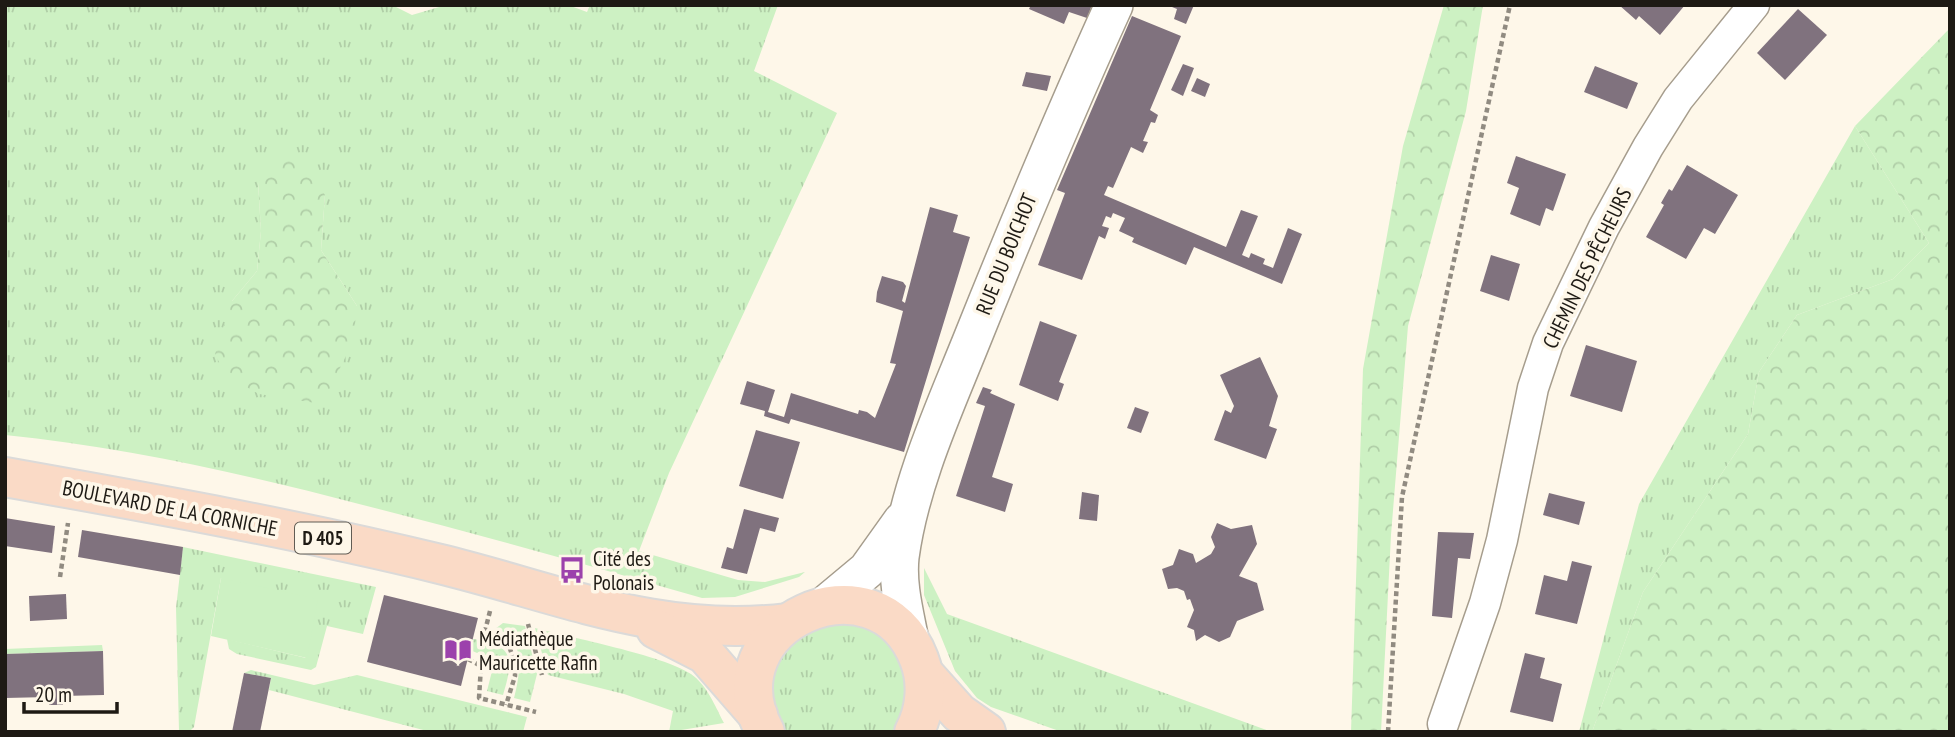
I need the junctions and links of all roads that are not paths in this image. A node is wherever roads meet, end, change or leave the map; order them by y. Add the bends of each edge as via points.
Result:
1 (1114, 5) edge
2 (1754, 5) edge
3 (5, 477) edge
4 (910, 508) junction
5 (825, 606) junction
6 (636, 618) junction
7 (786, 622) junction
8 (917, 658) junction
9 (761, 723) edge
10 (1443, 724) dead end
11 (914, 732) edge
12 (986, 732) edge

1 - 4 street, RUE DU BOICHOT via 1047,152 947,402
2 - 10 street, CHEMIN DES PÊCHEURS via 1678,99 1648,147 1557,322 1533,388 1485,603
3 - 6 main road, BOULEVARD DE LA CORNICHE / D 405 via 221,514 442,565
4 - 5 street, RUE DU BOICHOT via 867,570
4 - 8 street, RUE DU BOICHOT via 899,582
5 - 7 main road
5 - 8 main road via 852,605 879,614
6 - 7 main road, BOULEVARD DE LA CORNICHE / D 405 via 713,627
6 - 9 main road, D 405 via 705,654
7 - 9 main road via 767,644 756,671 754,700
8 - 11 main road via 924,701
8 - 12 main road via 959,713

